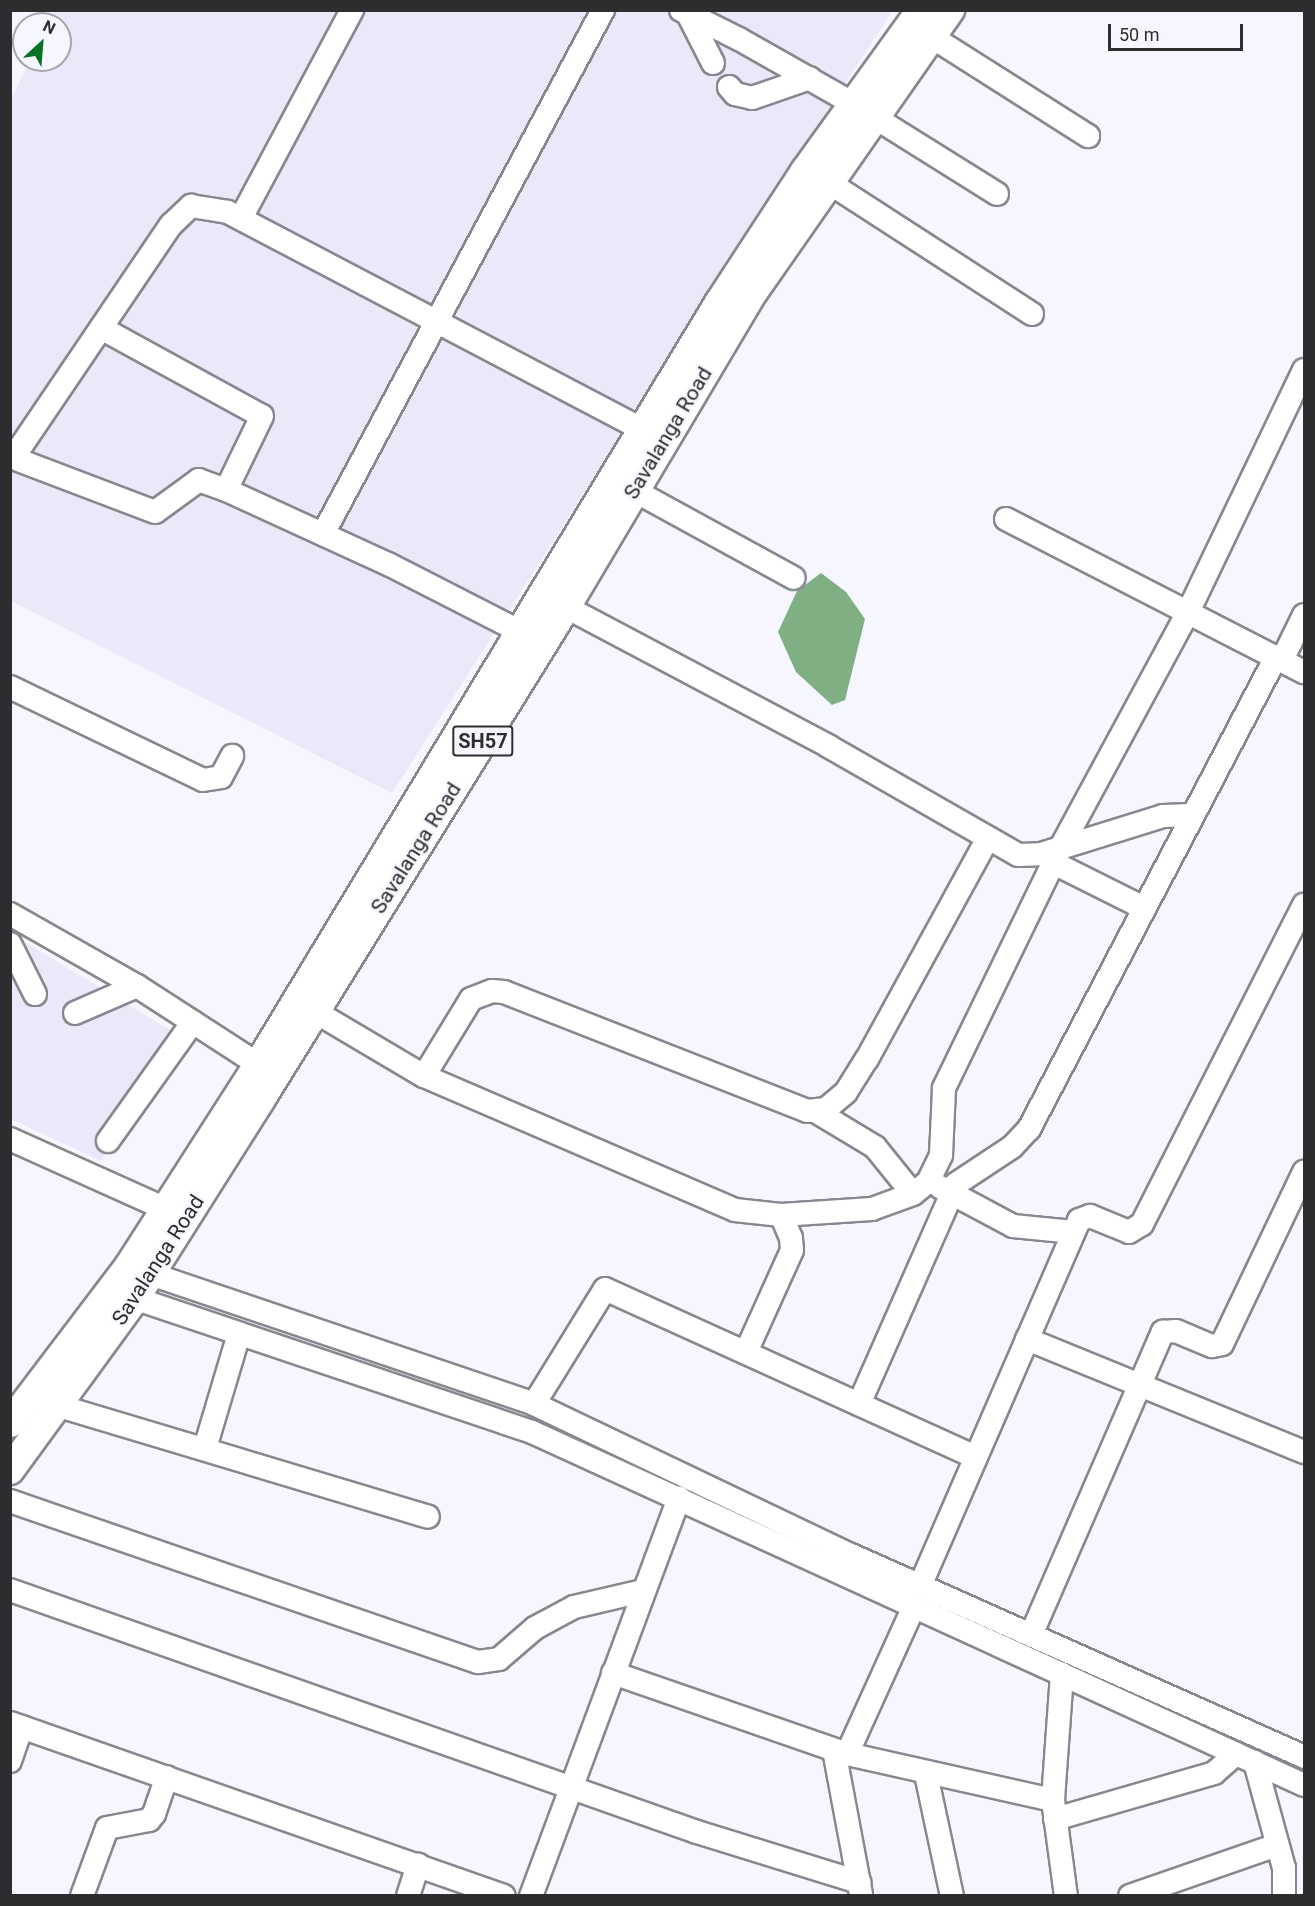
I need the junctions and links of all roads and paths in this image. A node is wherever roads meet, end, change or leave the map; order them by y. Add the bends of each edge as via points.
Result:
1 (352, 10) edge
2 (603, 10) edge
3 (921, 10) edge
4 (950, 10) edge
5 (685, 12) edge
6 (932, 37) junction
7 (713, 63) dead end
8 (810, 78) junction
9 (729, 87) dead end
10 (864, 111) junction
11 (1088, 136) dead end
12 (828, 182) junction
13 (996, 194) dead end
14 (241, 218) junction
15 (1032, 314) dead end
16 (437, 322) junction
17 (101, 328) junction
18 (1305, 370) edge
19 (652, 434) junction
20 (12, 460) edge
21 (226, 489) junction
22 (633, 490) junction
23 (1006, 519) dead end
24 (322, 534) junction
25 (794, 578) dead end
26 (566, 607) junction
27 (1189, 610) junction
28 (1305, 615) edge
29 (521, 632) junction
30 (1279, 658) junction
31 (1305, 672) edge
32 (10, 687) edge
33 (232, 756) dead end
34 (1193, 815) junction
35 (988, 838) junction
36 (1057, 855) junction
37 (1305, 905) edge
38 (1144, 908) junction
39 (10, 914) edge
40 (10, 944) edge
41 (137, 986) junction
42 (35, 994) dead end
43 (314, 1011) junction
44 (75, 1013) dead end
45 (193, 1022) junction
46 (267, 1070) junction
47 (424, 1076) junction
48 (817, 1112) junction
49 (10, 1139) edge
50 (108, 1141) dead end
51 (1305, 1172) edge
52 (920, 1188) junction
53 (952, 1192) junction
54 (166, 1209) junction
55 (781, 1215) junction
56 (1074, 1232) junction
57 (139, 1271) junction
58 (123, 1294) junction
59 (238, 1334) junction
60 (1027, 1339) junction
61 (746, 1352) junction
62 (1141, 1385) junction
63 (534, 1404) junction
64 (859, 1404) junction
65 (59, 1406) junction
66 (15, 1409) edge
67 (205, 1448) junction
68 (1305, 1452) edge
69 (976, 1457) junction
70 (10, 1470) edge
71 (678, 1498) junction
72 (10, 1501) edge
73 (428, 1517) dead end
74 (10, 1590) edge
75 (643, 1591) junction
76 (917, 1596) junction
77 (1031, 1635) junction
78 (613, 1673) junction
79 (1062, 1674) junction
80 (16, 1725) edge
81 (841, 1752) junction
82 (1305, 1757) edge
83 (1246, 1758) junction
84 (10, 1761) edge
85 (926, 1774) junction
86 (167, 1777) junction
87 (572, 1785) junction
88 (1305, 1785) edge
89 (1054, 1809) junction
90 (1277, 1845) junction
91 (418, 1865) junction
92 (860, 1889) edge
93 (82, 1896) edge
94 (408, 1896) edge
95 (504, 1896) edge
96 (531, 1896) edge
97 (952, 1896) edge
98 (1066, 1896) edge
99 (1130, 1896) edge
100 (1284, 1896) edge

1 - 14 street
2 - 16 street
3 - 10 main road, Savalanga Road / SH57
4 - 6 main road, Savalanga Road / SH57
5 - 7 street
5 - 8 street
6 - 10 main road, Savalanga Road / SH57
6 - 11 street
8 - 9 street via 752,98 735,94
8 - 10 street
10 - 12 main road, Savalanga Road / SH57
10 - 13 street
10 - 19 main road, Savalanga Road / SH57 via 805,171
12 - 15 street
12 - 19 main road, Savalanga Road / SH57
14 - 16 street
14 - 17 street via 207,206 191,206 171,225
16 - 19 street
16 - 24 street
17 - 20 street
17 - 21 street via 262,416
18 - 27 street
19 - 22 main road, Savalanga Road / SH57
19 - 29 main road, Savalanga Road / SH57
20 - 21 street via 155,512 199,480
21 - 24 street
22 - 25 street
22 - 26 main road, Savalanga Road / SH57
23 - 27 street
24 - 29 street
26 - 35 street via 828,746
26 - 43 main road, Savalanga Road / SH57
27 - 30 street
27 - 36 street
28 - 30 street
29 - 46 main road, Savalanga Road / SH57
30 - 31 street
30 - 34 street
32 - 33 street via 203,780 221,777
34 - 36 street via 1163,816
34 - 38 street
35 - 36 street via 1018,855
35 - 48 street via 867,1059 837,1102
36 - 38 street
36 - 52 street via 944,1088 941,1155
37 - 56 street via 1142,1224 1129,1232 1084,1217
38 - 53 street via 1029,1129 1012,1147 962,1178
39 - 41 street
40 - 42 street
41 - 44 street
41 - 45 street
43 - 46 main road, Savalanga Road / SH57
43 - 47 street
45 - 46 street
45 - 50 street
46 - 54 main road, Savalanga Road / SH57
46 - 57 main road, Savalanga Road / SH57
47 - 48 street via 471,999 504,992
47 - 55 street via 735,1210
48 - 52 street via 875,1147
49 - 54 street
51 - 62 street via 1222,1344 1212,1346 1176,1331 1163,1332
52 - 53 street
52 - 55 street via 872,1209
53 - 56 street via 1013,1226
53 - 64 street
54 - 57 main road, Savalanga Road / SH57
55 - 61 street via 792,1250
56 - 60 street
57 - 58 main road, Savalanga Road / SH57
57 - 63 street
58 - 59 street
58 - 65 main road, Savalanga Road / SH57
58 - 66 main road, Savalanga Road / SH57
59 - 67 street
59 - 71 street via 532,1432
60 - 62 street
60 - 69 street
61 - 63 street via 606,1289
61 - 64 street
62 - 68 street
62 - 77 street
63 - 76 street
64 - 69 street
65 - 67 street
65 - 70 main road, Savalanga Road / SH57
67 - 73 street
69 - 76 street
71 - 75 street
71 - 76 street
72 - 75 street via 478,1662 499,1659 535,1628 574,1607
74 - 87 street
75 - 78 street
76 - 77 street
76 - 79 street
76 - 81 street
77 - 82 street
78 - 81 street
78 - 87 street
79 - 83 street
79 - 89 street
80 - 84 street
80 - 86 street
81 - 85 street
81 - 92 street
83 - 88 street
83 - 89 street via 1214,1773
83 - 90 street
85 - 89 street
85 - 97 street
86 - 91 street
86 - 93 street via 149,1820 107,1828
87 - 92 street
87 - 96 street
89 - 98 street
90 - 99 street
90 - 100 street via 1284,1868
91 - 94 street
91 - 95 street

